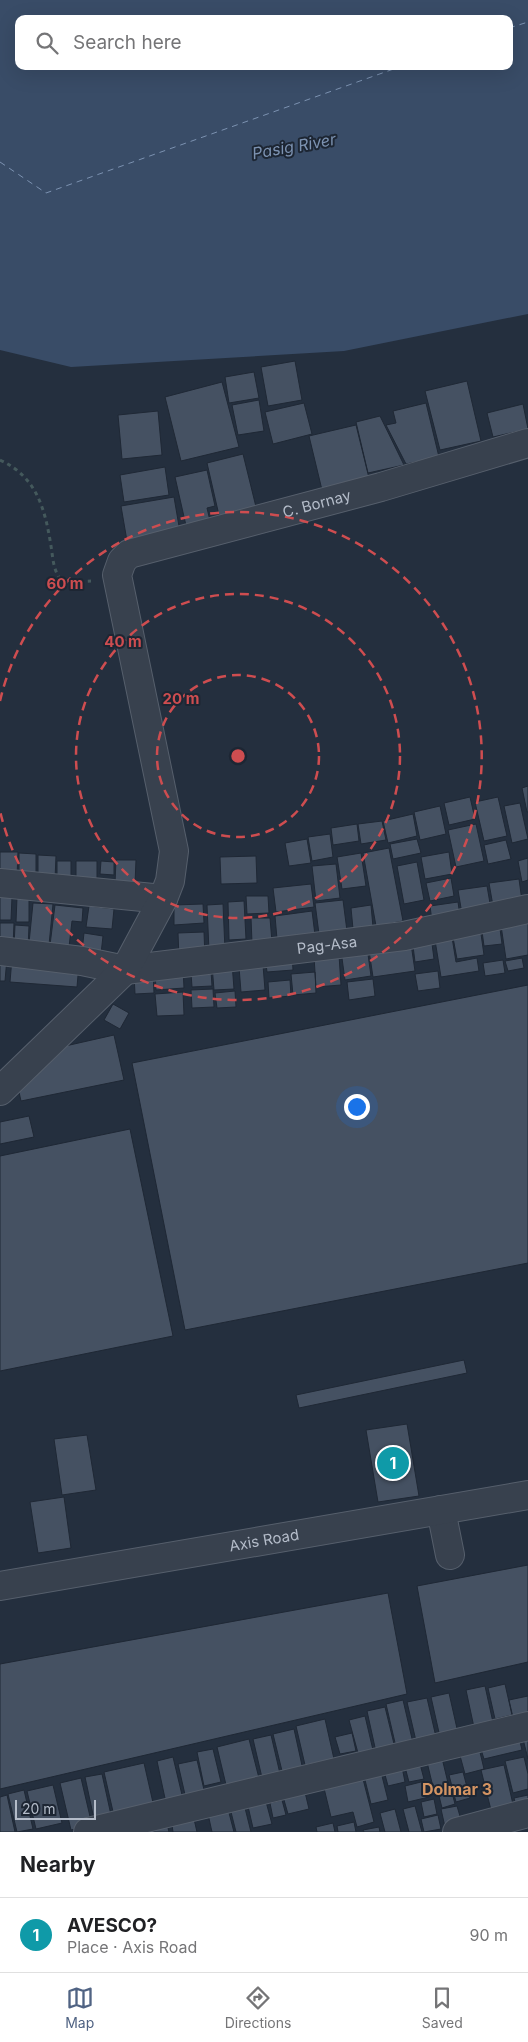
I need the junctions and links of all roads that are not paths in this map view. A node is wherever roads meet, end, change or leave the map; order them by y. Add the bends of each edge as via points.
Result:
1 (528, 442) edge
2 (0, 883) edge
3 (163, 899) junction
4 (528, 910) edge
5 (0, 951) edge
6 (125, 970) junction
7 (0, 1091) edge
8 (528, 1495) edge
9 (441, 1510) junction
10 (450, 1555) dead end
11 (0, 1586) edge
12 (528, 1726) edge
13 (528, 1814) edge
14 (88, 1832) edge
15 (457, 1832) edge

1 - 3 street, C. Bornay via 381,487 129,554 122,562 117,575 174,851 170,881
2 - 3 street
3 - 6 street
4 - 6 street, Pag-Asa via 404,936
5 - 6 street, Pag-Asa
6 - 7 street
8 - 9 street, Axis Road
9 - 10 street
9 - 11 street, Axis Road
12 - 14 street
13 - 15 street

